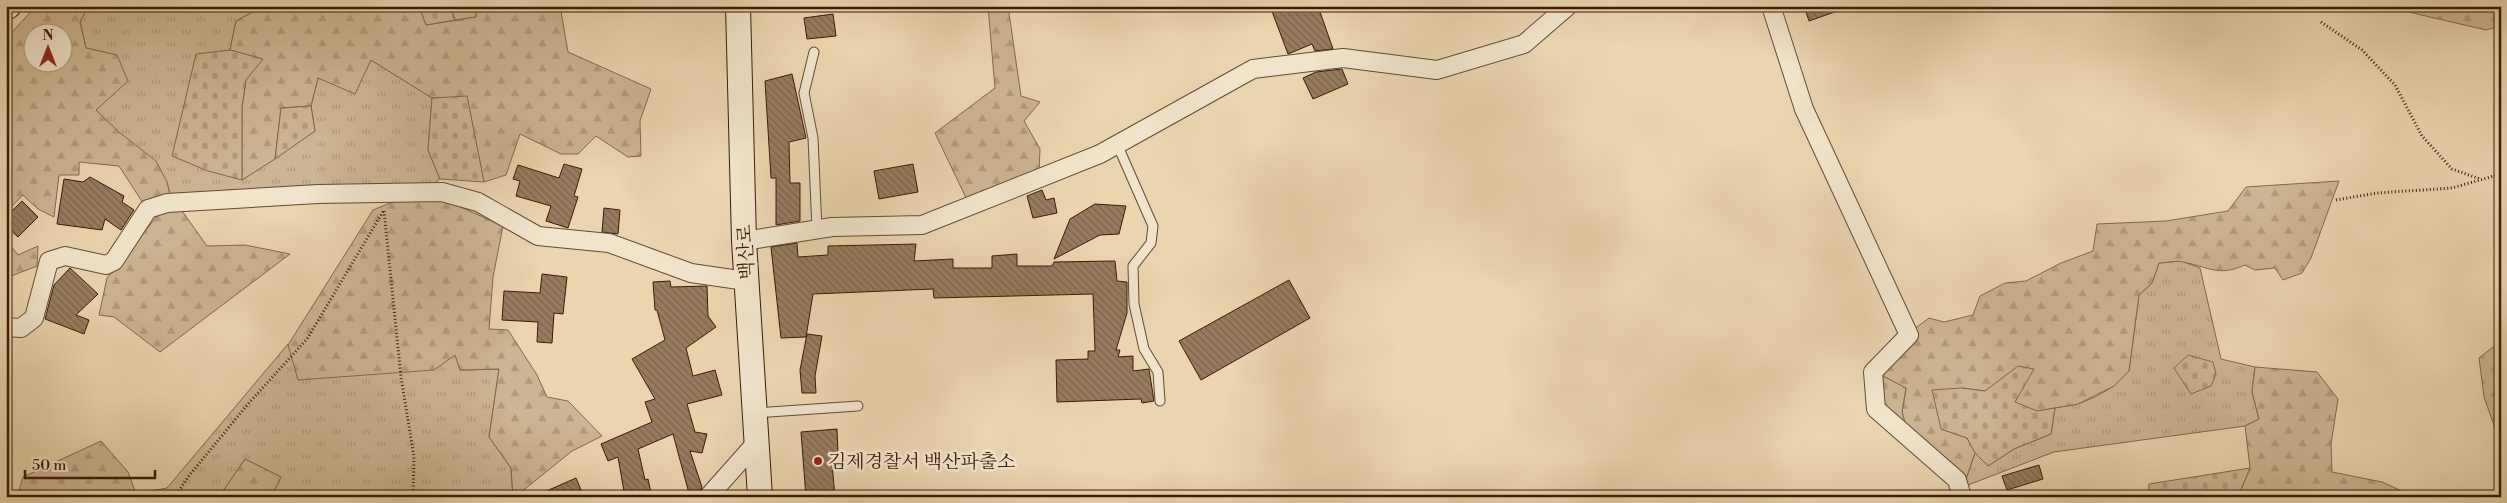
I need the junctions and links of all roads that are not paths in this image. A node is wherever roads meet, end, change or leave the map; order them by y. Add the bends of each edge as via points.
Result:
1 (738, 6) edge
2 (1568, 6) edge
3 (1771, 6) edge
4 (814, 52) dead end
5 (1117, 144) junction
6 (817, 230) junction
7 (744, 241) junction
8 (746, 280) junction
9 (6, 327) edge
10 (1160, 401) dead end
11 (858, 406) dead end
12 (754, 413) junction
13 (756, 443) junction
14 (708, 497) edge
15 (760, 497) edge
16 (1962, 497) edge

1 - 7 main road, 백산로
2 - 5 street via 1524,44 1437,70 1342,58 1253,69
3 - 16 street via 1804,108 1909,335 1873,372 1876,409 1957,480
4 - 6 lane via 804,93 813,138
5 - 6 street via 1100,154 922,225
5 - 10 lane via 1153,226 1151,243 1133,266 1134,304 1144,349 1158,372
6 - 7 street
7 - 8 main road, 백산로
8 - 9 street via 691,273 609,243 538,236 478,202 442,192 383,202 318,194 167,203 148,209 114,260 106,265 65,256 49,261 34,318 21,328
8 - 12 main road, 백산로
11 - 12 lane
12 - 13 main road, 백산로
13 - 14 street
13 - 15 main road, 백산로

